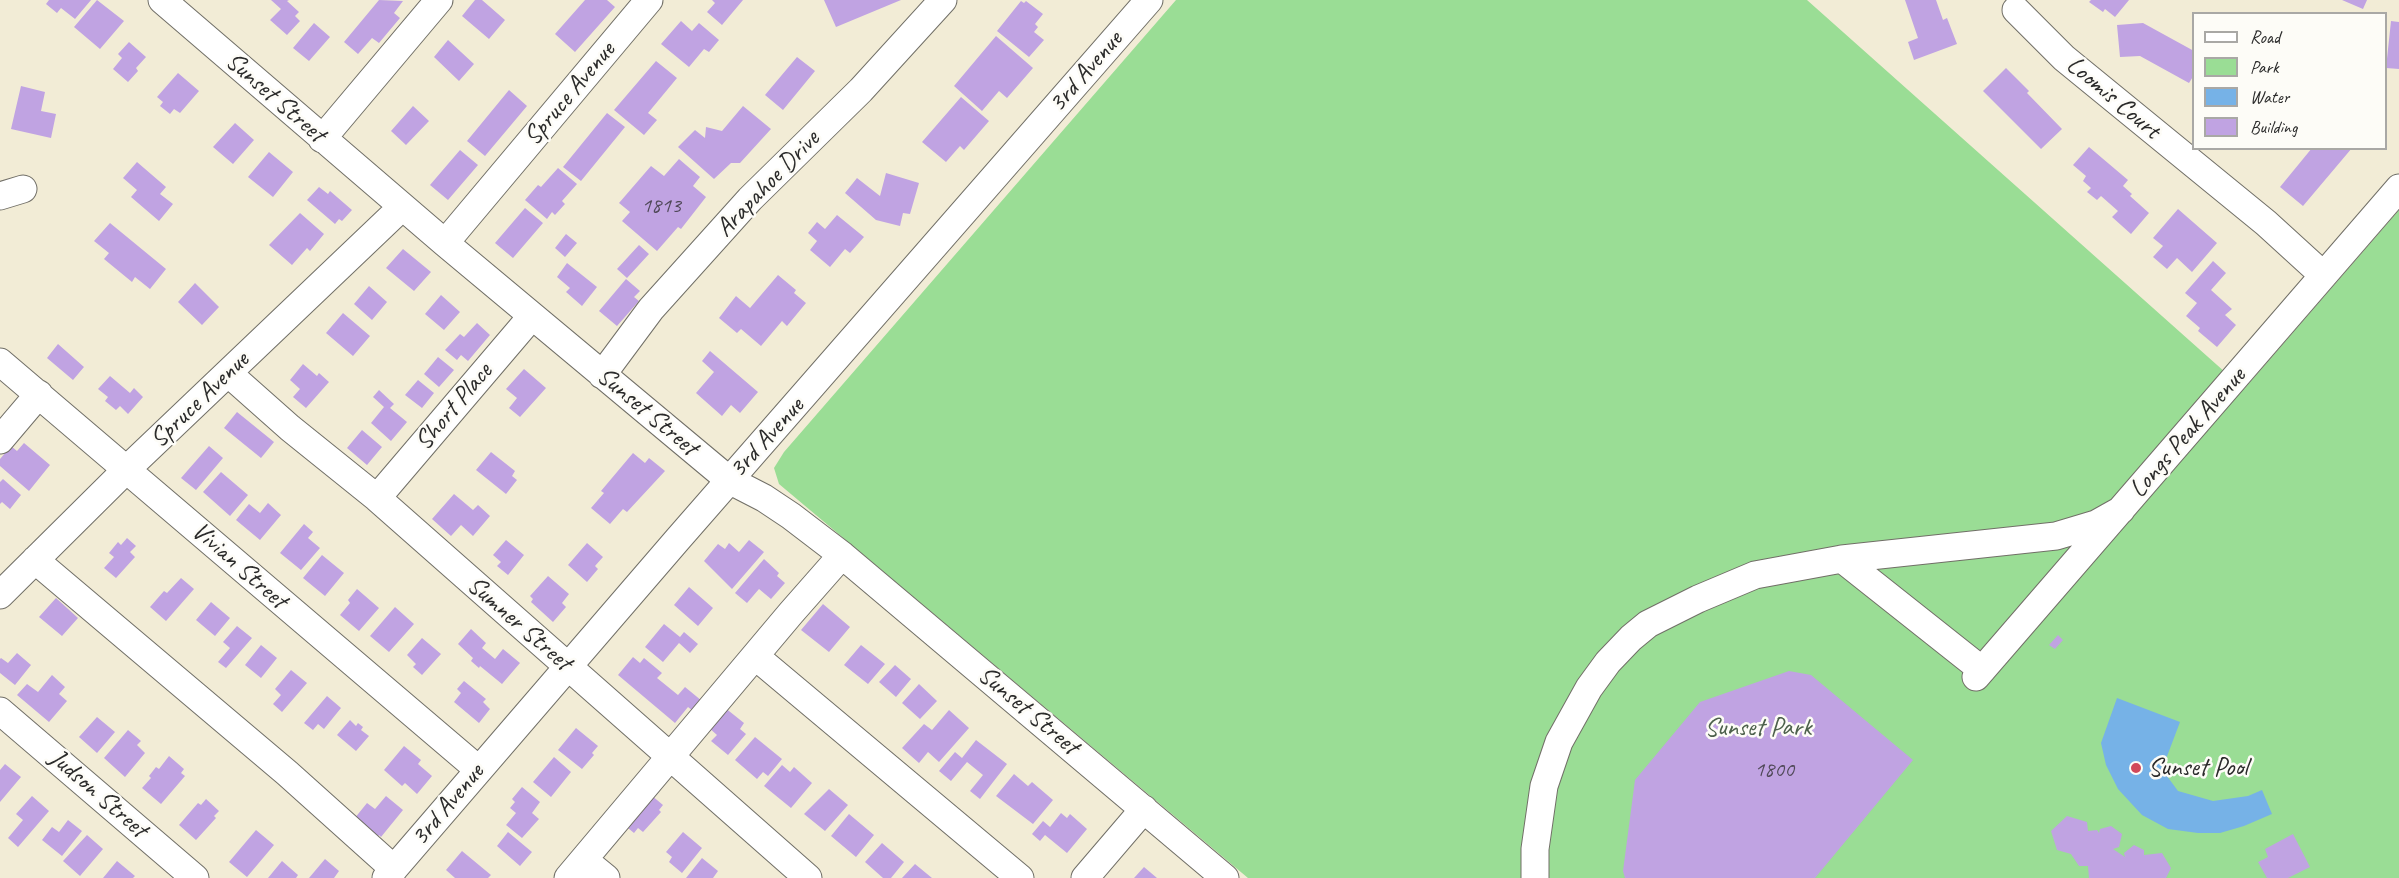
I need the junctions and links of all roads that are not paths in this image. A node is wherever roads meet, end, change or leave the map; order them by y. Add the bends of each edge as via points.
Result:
1 (162, 0) edge
2 (439, 0) edge
3 (649, 0) edge
4 (943, 0) edge
5 (1149, 0) edge
6 (2016, 10) dead end
7 (322, 139) junction
8 (2399, 188) edge
9 (402, 207) junction
10 (445, 243) junction
11 (2323, 275) junction
12 (532, 316) junction
13 (0, 362) edge
14 (228, 373) junction
15 (602, 375) junction
16 (39, 394) junction
17 (0, 440) edge
18 (127, 469) junction
19 (729, 480) junction
20 (377, 498) junction
21 (2121, 510) junction
22 (2029, 540) junction
23 (842, 555) junction
24 (35, 560) junction
25 (1842, 560) junction
26 (2066, 573) junction
27 (0, 595) edge
28 (755, 656) junction
29 (567, 666) junction
30 (0, 711) edge
31 (670, 757) junction
32 (479, 770) junction
33 (1144, 809) junction
34 (576, 869) edge
35 (393, 874) edge
36 (195, 878) edge
37 (606, 878) edge
38 (808, 878) edge
39 (1020, 878) edge
40 (1085, 878) edge
41 (1226, 878) edge
42 (1535, 878) edge

1 - 7 street, Sunset Street
2 - 7 street
3 - 10 street, Spruce Avenue
4 - 15 street, Arapahoe Drive via 861,90 750,199 651,309
5 - 19 street, 3rd Avenue
6 - 11 street, Loomis Court via 2064,58 2266,223
7 - 9 street, Sunset Street
8 - 11 street, Longs Peak Avenue
9 - 10 street, Sunset Street
9 - 14 street, Spruce Avenue
10 - 12 street, Sunset Street
11 - 21 street, Longs Peak Avenue
12 - 15 street, Sunset Street
12 - 20 street, Short Place
13 - 16 street, Vivian Street
14 - 18 street, Spruce Avenue
14 - 20 street, Sumner Street
15 - 19 street, Sunset Street
16 - 17 street
16 - 18 street, Vivian Street
18 - 24 street, Spruce Avenue
18 - 32 street, Vivian Street
19 - 23 street, Sunset Street via 764,498
19 - 29 street, 3rd Avenue
20 - 29 street, Sumner Street
21 - 22 street via 2074,531
21 - 26 street, Longs Peak Avenue
22 - 25 street
22 - 26 street
23 - 28 street
23 - 33 street, Sunset Street
24 - 27 street, Spruce Avenue
24 - 35 street via 287,772
25 - 26 street, Longs Peak Avenue via 1979,673
25 - 42 street via 1744,579 1656,620 1619,649 1589,688 1550,765 1540,810
28 - 31 street
28 - 39 street
29 - 31 street, Sumner Street
29 - 32 street, 3rd Avenue
30 - 36 street, Judson Street
31 - 34 street
31 - 38 street, Sumner Street
32 - 35 street, 3rd Avenue
33 - 40 street
33 - 41 street, Sunset Street
34 - 37 street

